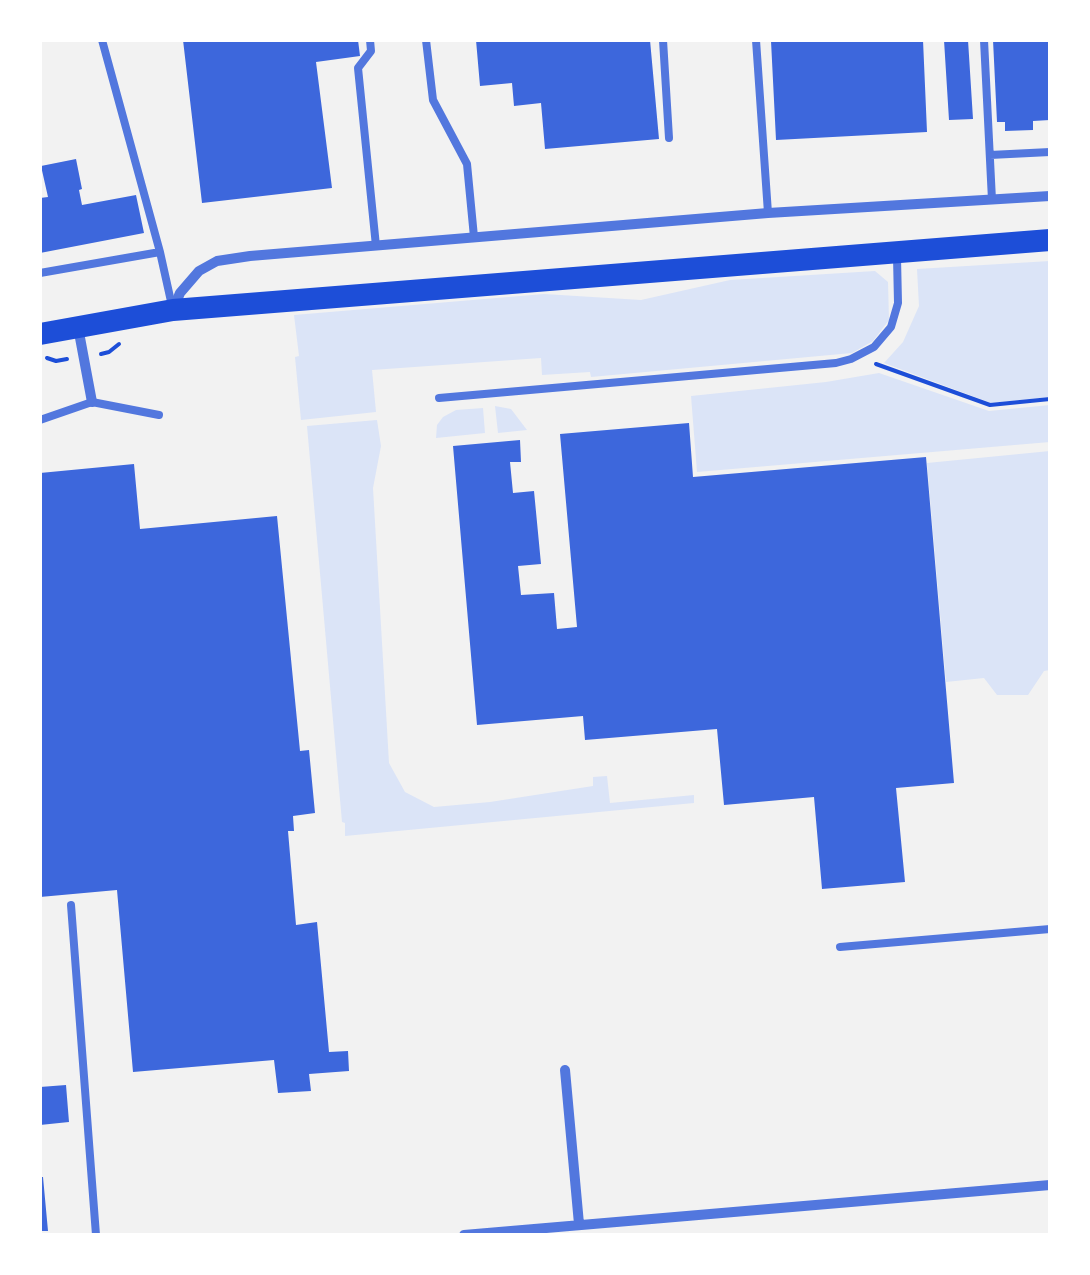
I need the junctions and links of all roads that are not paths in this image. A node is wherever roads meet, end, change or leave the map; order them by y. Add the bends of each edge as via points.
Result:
1 (102, 40) edge
2 (370, 40) edge
3 (426, 40) edge
4 (663, 40) edge
5 (756, 40) edge
6 (984, 40) edge
7 (668, 138) dead end
8 (1050, 152) edge
9 (990, 155) junction
10 (1050, 196) edge
11 (992, 200) junction
12 (768, 213) junction
13 (474, 238) junction
14 (1050, 240) edge
15 (376, 246) junction
16 (160, 252) junction
17 (896, 252) junction
18 (40, 273) edge
19 (173, 310) junction
20 (78, 326) junction
21 (40, 334) edge
22 (439, 398) dead end
23 (92, 402) junction
24 (160, 415) dead end
25 (40, 420) edge
26 (71, 905) dead end
27 (1050, 929) edge
28 (840, 947) dead end
29 (565, 1070) dead end
30 (1050, 1185) edge
31 (578, 1224) junction
32 (96, 1235) edge
33 (464, 1235) edge

1 - 16 lane
2 - 15 lane via 371,51 358,68
3 - 13 lane via 433,100 467,164
4 - 7 lane
5 - 12 lane
6 - 9 lane
8 - 9 lane
9 - 11 lane
10 - 11 street
11 - 12 street
12 - 13 street
13 - 15 street
14 - 17 main road
15 - 19 street via 217,262 192,277
16 - 18 lane
16 - 19 lane
17 - 19 main road
17 - 22 lane via 896,315 883,338 857,357
19 - 20 main road
20 - 21 main road
20 - 23 street
23 - 24 lane
23 - 25 lane
26 - 32 lane
27 - 28 lane
29 - 31 street
30 - 31 street
31 - 33 street

